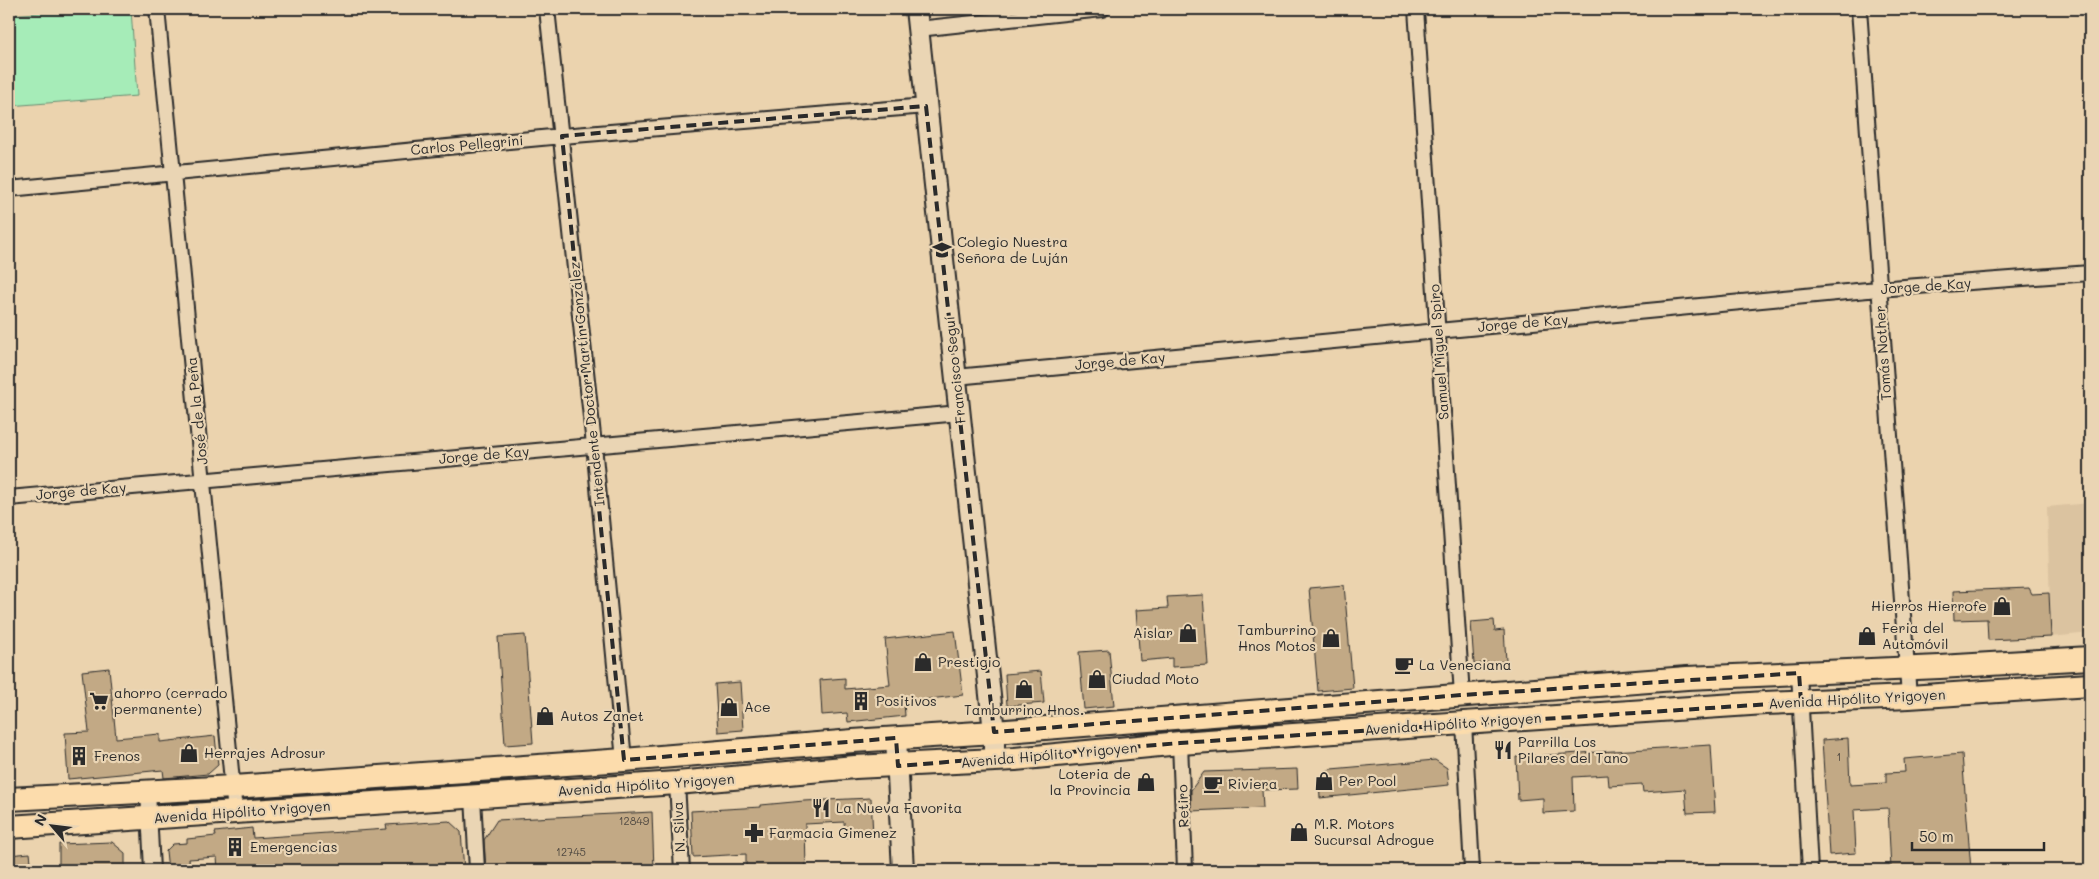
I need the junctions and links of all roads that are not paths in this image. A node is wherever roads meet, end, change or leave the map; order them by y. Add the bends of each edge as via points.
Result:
1 (158, 9) edge
2 (547, 9) edge
3 (916, 9) edge
4 (1102, 9) edge
5 (1416, 9) edge
6 (1859, 9) edge
7 (918, 29) junction
8 (926, 106) junction
9 (562, 136) junction
10 (173, 172) junction
11 (9, 189) edge
12 (2090, 273) edge
13 (1878, 289) junction
14 (1438, 330) junction
15 (956, 377) junction
16 (960, 414) junction
17 (594, 445) junction
18 (203, 481) junction
19 (9, 498) edge
20 (2090, 658) edge
21 (1906, 668) junction
22 (1800, 673) junction
23 (2090, 689) edge
24 (1462, 694) junction
25 (1909, 697) junction
26 (1801, 702) junction
27 (1464, 723) junction
28 (994, 732) junction
29 (896, 738) junction
30 (1180, 743) junction
31 (624, 760) junction
32 (994, 760) junction
33 (898, 766) junction
34 (676, 783) junction
35 (233, 787) junction
36 (148, 791) junction
37 (472, 797) junction
38 (9, 799) edge
39 (236, 812) junction
40 (150, 817) junction
41 (9, 827) edge
42 (152, 870) edge
43 (477, 870) edge
44 (682, 870) edge
45 (903, 870) edge
46 (1185, 870) edge
47 (1472, 870) edge
48 (1810, 870) edge

1 - 10 street, José de la Peña
2 - 9 street, Intendente Doctor Martín González
3 - 7 street, Francisco Seguí
4 - 7 street
5 - 14 street, Samuel Miguel Spiro
6 - 13 street, Tomás Nother
7 - 8 street, Francisco Seguí
8 - 9 street, Carlos Pellegrini
8 - 15 street, Francisco Seguí
9 - 10 street, Carlos Pellegrini
9 - 17 street, Intendente Doctor Martín González
10 - 11 street, Carlos Pellegrini
10 - 18 street, José de la Peña
12 - 13 street, Jorge de Kay
13 - 14 street, Jorge de Kay
13 - 21 street, Tomás Nother
14 - 15 street, Jorge de Kay
14 - 24 street, Samuel Miguel Spiro
15 - 16 street, Francisco Seguí
16 - 17 street, Jorge de Kay
16 - 28 street, Francisco Seguí
17 - 18 street, Jorge de Kay
17 - 31 street, Intendente Doctor Martín González
18 - 19 street, Jorge de Kay
18 - 35 street, José de la Peña
20 - 21 main road, Avenida Hipólito Yrigoyen
21 - 22 main road, Avenida Hipólito Yrigoyen
21 - 25 street, Tomás Nother
22 - 24 main road, Avenida Hipólito Yrigoyen
22 - 26 street
23 - 25 main road, Avenida Hipólito Yrigoyen
24 - 28 main road, Avenida Hipólito Yrigoyen
25 - 26 main road, Avenida Hipólito Yrigoyen
26 - 27 main road, Avenida Hipólito Yrigoyen
26 - 48 street
27 - 30 main road, Avenida Hipólito Yrigoyen
27 - 47 street
28 - 29 main road, Avenida Hipólito Yrigoyen
28 - 32 street, Francisco Seguí
29 - 31 main road, Avenida Hipólito Yrigoyen
29 - 33 street
30 - 32 main road, Avenida Hipólito Yrigoyen
30 - 46 street, Retiro
31 - 35 main road, Avenida Hipólito Yrigoyen
32 - 33 main road, Avenida Hipólito Yrigoyen
33 - 34 main road, Avenida Hipólito Yrigoyen
33 - 45 street
34 - 37 main road, Avenida Hipólito Yrigoyen
34 - 44 street, N. Silva
35 - 36 main road, Avenida Hipólito Yrigoyen
35 - 39 street, José de la Peña
36 - 38 main road, Avenida Hipólito Yrigoyen
36 - 40 street
37 - 39 main road, Avenida Hipólito Yrigoyen
37 - 43 street
39 - 40 main road, Avenida Hipólito Yrigoyen
40 - 41 main road, Avenida Hipólito Yrigoyen
40 - 42 street

